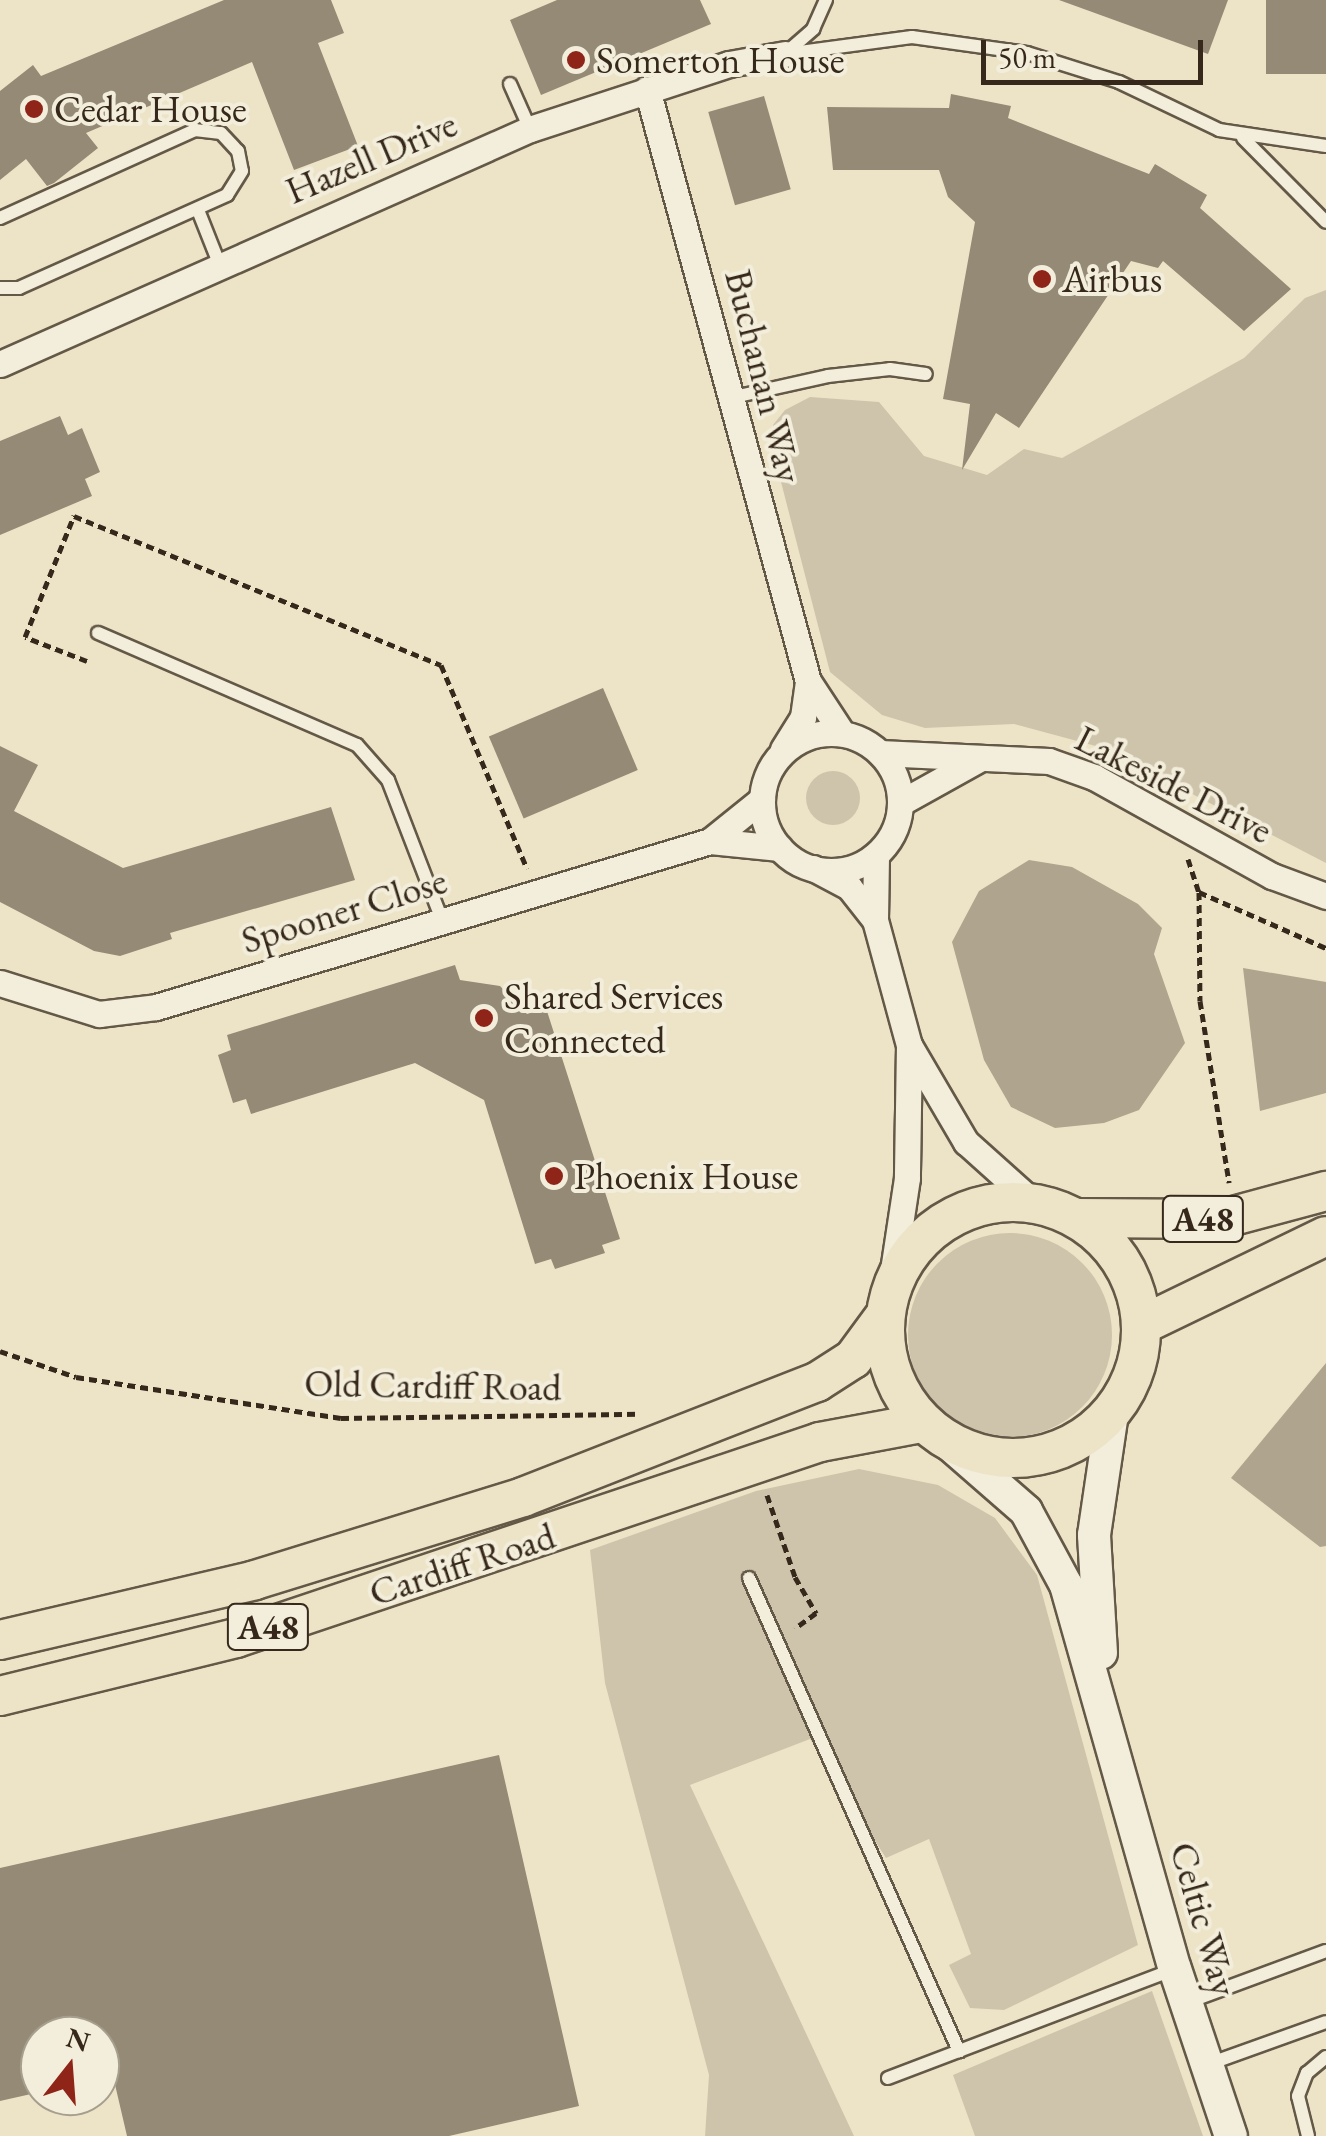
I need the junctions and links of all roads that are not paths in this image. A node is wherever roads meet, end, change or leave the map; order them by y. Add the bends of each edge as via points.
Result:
1 (826, 0) edge
2 (785, 54) junction
3 (510, 84) dead end
4 (647, 90) junction
5 (530, 129) junction
6 (1242, 138) junction
7 (1326, 146) edge
8 (198, 210) junction
9 (0, 218) edge
10 (1326, 222) edge
11 (221, 268) junction
12 (0, 288) edge
13 (0, 364) edge
14 (926, 374) dead end
15 (734, 396) junction
16 (98, 633) dead end
17 (808, 681) junction
18 (842, 733) junction
19 (880, 753) junction
20 (983, 757) junction
21 (778, 758) junction
22 (762, 799) junction
23 (900, 803) junction
24 (710, 841) junction
25 (780, 848) junction
26 (876, 854) junction
27 (813, 868) junction
28 (1326, 896) edge
29 (442, 920) junction
30 (875, 920) junction
31 (0, 984) edge
32 (909, 1045) junction
33 (1326, 1192) edge
34 (1035, 1204) junction
35 (1076, 1218) junction
36 (1326, 1236) edge
37 (887, 1304) junction
38 (1142, 1325) junction
39 (1112, 1412) junction
40 (935, 1432) junction
41 (749, 1578) dead end
42 (0, 1640) edge
43 (0, 1696) edge
44 (1110, 1722) junction
45 (1326, 1951) edge
46 (1175, 1969) junction
47 (1186, 2002) junction
48 (1326, 2022) edge
49 (959, 2051) junction
50 (1326, 2057) edge
51 (1205, 2065) junction
52 (888, 2078) dead end
53 (1231, 2136) edge
54 (1308, 2136) edge

1 - 2 lane via 813,28
2 - 4 street, Hazell Drive
2 - 6 lane via 912,38 1027,52 1119,82
3 - 5 lane
4 - 5 street, Hazell Drive
4 - 15 street, Buchanan Way
5 - 11 street, Hazell Drive
6 - 7 lane
6 - 10 lane
8 - 9 lane via 228,195 242,170 238,151 221,133 196,130
8 - 11 lane
8 - 12 lane via 19,288
11 - 13 street, Hazell Drive
14 - 15 lane via 890,369 828,376
15 - 17 street, Buchanan Way
16 - 29 lane via 357,745 388,780
17 - 18 street, Buchanan Way
17 - 21 street, Buchanan Way via 803,717
18 - 19 street, Buchanan Way
18 - 21 street via 818,734
19 - 20 street, Lakeside Drive
19 - 23 street via 896,776
20 - 23 street
20 - 28 street, Lakeside Drive via 1049,761 1094,777 1272,876
21 - 22 street, Buchanan Way
22 - 24 street, Spooner Close
22 - 25 street via 766,826
23 - 26 street via 898,822
24 - 25 street, Spooner Close
24 - 29 street, Spooner Close
25 - 27 street
26 - 27 street via 835,871
26 - 30 street
27 - 30 street via 849,887
29 - 31 street, Spooner Close via 156,1007 99,1014
30 - 32 street
32 - 34 street via 966,1142
32 - 37 street via 907,1178
33 - 35 main road, Cardiff Road / A48 via 1234,1216
34 - 35 main road, Cardiff Road
34 - 37 main road, Cardiff Road via 1002,1202 958,1214 918,1242
35 - 38 main road, Cardiff Road via 1108,1244 1131,1279
36 - 38 main road, A48
37 - 40 main road via 888,1365
37 - 42 main road, Cardiff Road / A48 via 853,1359 817,1382 522,1497 256,1580
38 - 39 main road, Cardiff Road via 1138,1364
39 - 40 main road, Cardiff Road via 1062,1450 1012,1460
39 - 44 street, Celtic Way via 1094,1535
40 - 43 main road, Cardiff Road / A48 via 820,1442 236,1638
40 - 44 street, Celtic Way via 1026,1512 1066,1585
41 - 49 lane
44 - 46 street, Celtic Way
45 - 47 lane
46 - 47 street, Celtic Way
46 - 49 lane
47 - 51 street, Celtic Way
48 - 51 lane
49 - 52 lane
50 - 54 lane via 1306,2073 1298,2096
51 - 53 street, Celtic Way

